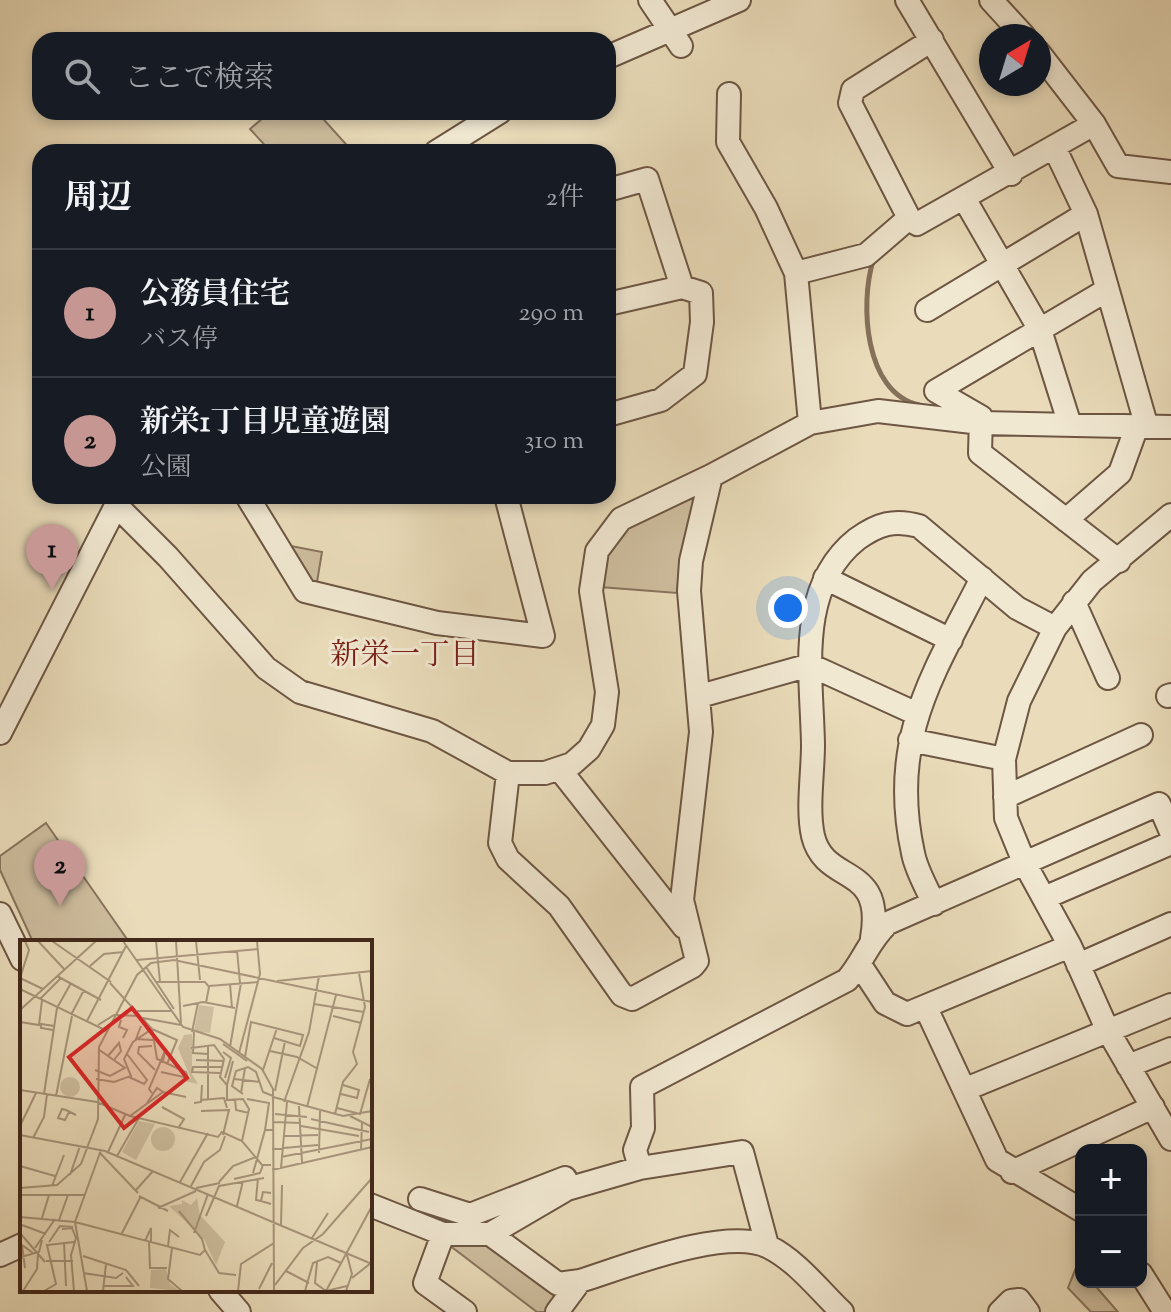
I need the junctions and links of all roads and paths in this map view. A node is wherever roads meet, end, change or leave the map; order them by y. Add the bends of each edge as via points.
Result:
1 (650, 0) edge
2 (739, 0) edge
3 (907, 0) edge
4 (991, 0) edge
5 (1013, 24) edge
6 (676, 38) junction
7 (932, 40) junction
8 (616, 55) edge
9 (1051, 68) edge
10 (729, 94) dead end
11 (487, 120) edge
12 (1094, 124) junction
13 (449, 144) edge
14 (1055, 149) junction
15 (1171, 172) edge
16 (1011, 174) junction
17 (616, 188) edge
18 (965, 200) junction
19 (1086, 214) junction
20 (909, 218) junction
21 (1002, 266) junction
22 (796, 273) junction
23 (682, 287) junction
24 (1107, 290) junction
25 (616, 296) edge
26 (927, 310) dead end
27 (1040, 330) junction
28 (616, 413) edge
29 (810, 423) junction
30 (981, 423) junction
31 (1070, 425) junction
32 (1142, 425) junction
33 (1171, 427) edge
34 (711, 476) junction
35 (116, 504) edge
36 (121, 504) edge
37 (252, 504) edge
38 (508, 504) edge
39 (1171, 515) edge
40 (1066, 520) junction
41 (1119, 561) junction
42 (825, 578) junction
43 (982, 578) junction
44 (1074, 602) junction
45 (1055, 628) junction
46 (951, 640) junction
47 (810, 665) junction
48 (1108, 678) dead end
49 (700, 696) junction
50 (915, 713) junction
51 (0, 733) edge
52 (1141, 735) dead end
53 (910, 740) junction
54 (1004, 759) junction
55 (561, 771) junction
56 (508, 773) junction
57 (1005, 797) junction
58 (1171, 832) edge
59 (1171, 843) edge
60 (1024, 862) junction
61 (1044, 898) junction
62 (934, 904) junction
63 (0, 914) edge
64 (1171, 924) edge
65 (687, 930) junction
66 (872, 938) junction
67 (20, 955) edge
68 (1074, 955) junction
69 (860, 965) junction
70 (1171, 1005) edge
71 (926, 1008) junction
72 (1107, 1029) junction
73 (1171, 1049) edge
74 (1128, 1066) junction
75 (966, 1089) junction
76 (1153, 1107) junction
77 (1169, 1130) edge
78 (598, 1167) dead end
79 (640, 1168) junction
80 (1012, 1172) junction
81 (420, 1199) dead end
82 (372, 1206) edge
83 (1075, 1207) edge
84 (443, 1234) junction
85 (490, 1234) junction
86 (767, 1245) junction
87 (20, 1246) edge
88 (0, 1255) edge
89 (580, 1281) junction
90 (1147, 1284) edge
91 (222, 1292) edge
92 (239, 1312) edge
93 (465, 1312) edge
94 (557, 1312) edge
95 (842, 1312) edge
96 (1000, 1312) edge
97 (1028, 1312) edge
98 (1165, 1312) edge

1 - 6 street
2 - 6 street
3 - 7 street
4 - 5 street
6 - 8 street
7 - 16 street
7 - 20 street via 853,90 850,103
9 - 12 street
10 - 22 street via 728,142
11 - 13 street
12 - 14 street
12 - 15 street via 1118,166
14 - 16 street
14 - 19 street
16 - 18 street
17 - 23 street via 647,179
18 - 20 street via 917,224
18 - 21 street
19 - 21 street
19 - 24 street
20 - 22 street via 866,255
21 - 26 street
21 - 27 street
22 - 29 street
23 - 25 street
23 - 28 street via 701,293 695,374 661,400
24 - 27 street
24 - 32 street
27 - 30 street via 936,391 976,411
27 - 31 street
29 - 30 street via 878,411
29 - 34 street
30 - 31 street
30 - 40 street via 980,453
31 - 32 street
32 - 33 street
32 - 40 street via 1120,473
34 - 49 street via 689,591
34 - 55 street via 621,519 601,540 591,591 606,711 589,749
35 - 51 street
36 - 56 street via 279,678 300,692 432,731
37 - 38 street via 305,591 437,623 543,636
39 - 41 street
40 - 41 street
41 - 44 street
42 - 43 street via 846,548 869,531 900,521 919,526
42 - 46 street
42 - 47 street via 813,610
43 - 45 street via 1017,608
43 - 46 street
44 - 45 street
44 - 48 street
45 - 54 street via 1019,701
46 - 50 street
47 - 49 street
47 - 50 street
47 - 66 street via 813,836 834,866 865,885 876,914
49 - 65 street via 700,760 682,900
50 - 53 street
52 - 57 street
53 - 54 street
53 - 62 street via 904,785 913,855
54 - 57 street
55 - 56 street
55 - 65 street
56 - 65 street via 500,843 508,859 559,906 622,995 632,999 693,966 697,961
57 - 60 street via 1006,818
58 - 60 street via 1159,804
59 - 61 street
60 - 61 street
60 - 62 street
61 - 68 street
62 - 66 street via 888,923
63 - 67 street
64 - 68 street
66 - 69 street
68 - 71 street
68 - 72 street
69 - 71 street via 894,1010 907,1014
69 - 79 street via 847,980 642,1087 643,1128 635,1150
70 - 72 street
71 - 75 street
72 - 74 street
72 - 75 street
73 - 74 street
74 - 76 street
75 - 80 street via 997,1160
76 - 77 street
76 - 80 street
78 - 81 street via 470,1215
79 - 85 street via 567,1189
79 - 86 street via 742,1152
80 - 83 street
82 - 84 street
84 - 85 street
84 - 93 street via 425,1283
85 - 89 street via 558,1284
86 - 89 street via 709,1241
86 - 95 street
87 - 88 street
89 - 94 street
90 - 98 street
91 - 92 street
96 - 97 street via 1019,1300

